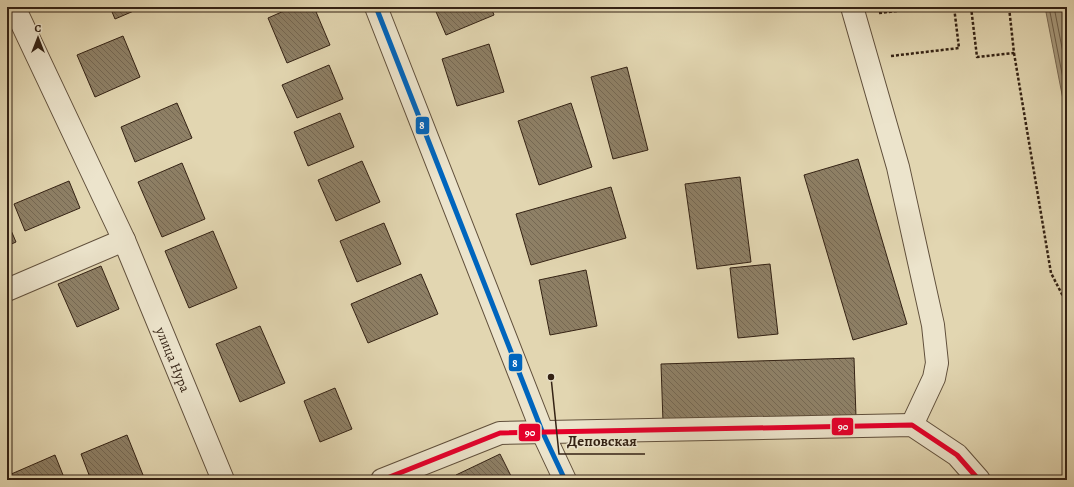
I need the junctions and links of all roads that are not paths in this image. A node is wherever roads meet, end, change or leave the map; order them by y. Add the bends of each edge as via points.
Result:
1 (14, 7) edge
2 (376, 7) edge
3 (854, 12) edge
4 (124, 240) junction
5 (7, 290) edge
6 (912, 424) junction
7 (542, 431) junction
8 (223, 480) edge
9 (382, 480) edge
10 (565, 480) edge
11 (979, 480) edge

1 - 4 street, улица Нура
2 - 7 street
3 - 6 street via 898,168 933,325 937,363 934,378
4 - 5 street
4 - 8 street, улица Нура
6 - 7 street
6 - 11 street via 957,455
7 - 9 street via 500,433
7 - 10 street

